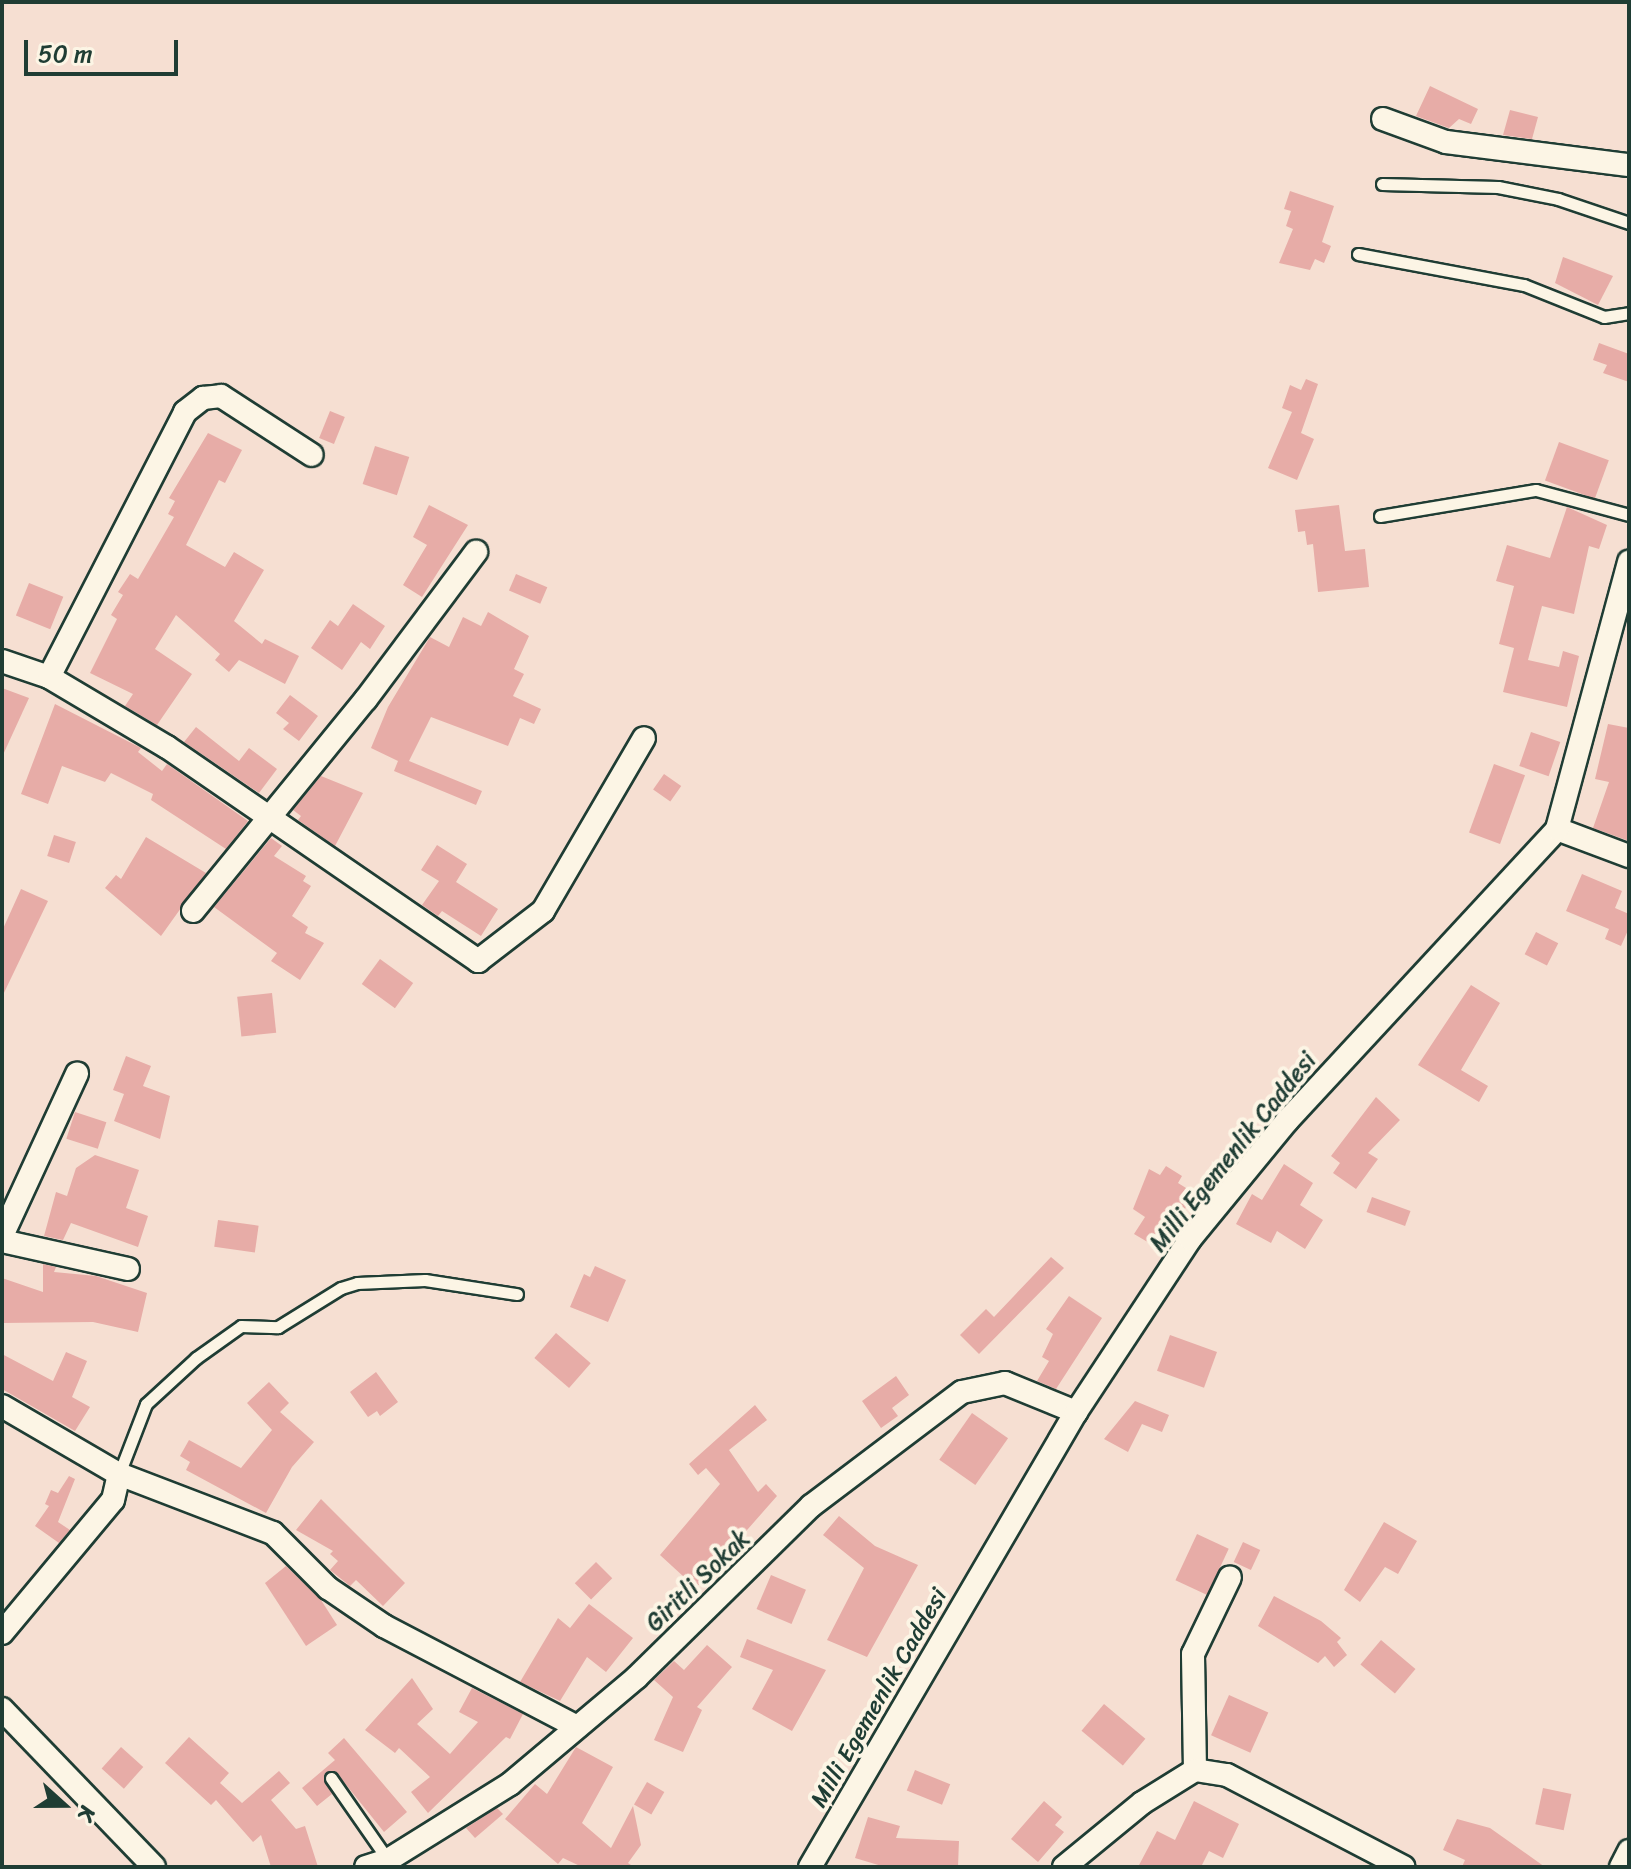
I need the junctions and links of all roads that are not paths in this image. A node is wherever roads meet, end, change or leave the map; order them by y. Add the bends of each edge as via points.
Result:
1 (1383, 119) dead end
2 (1629, 165) edge
3 (1382, 184) dead end
4 (1629, 223) edge
5 (1358, 254) dead end
6 (1629, 313) edge
7 (312, 455) dead end
8 (1629, 515) edge
9 (1380, 516) dead end
10 (476, 552) dead end
11 (1629, 562) edge
12 (2, 661) edge
13 (49, 677) junction
14 (644, 738) dead end
15 (264, 819) junction
16 (1557, 829) junction
17 (1629, 856) edge
18 (193, 911) dead end
19 (77, 1074) dead end
20 (2, 1238) edge
21 (128, 1269) dead end
22 (517, 1294) dead end
23 (2, 1406) edge
24 (1076, 1412) junction
25 (119, 1474) junction
26 (1230, 1577) dead end
27 (2, 1633) edge
28 (2, 1709) edge
29 (577, 1727) junction
30 (1195, 1770) junction
31 (331, 1778) dead end
32 (1629, 1851) edge
33 (383, 1865) edge
34 (154, 1867) edge
35 (810, 1867) edge
36 (1064, 1867) edge
37 (1404, 1867) edge
38 (1621, 1867) edge

1 - 2 street via 1446,142
3 - 4 lane via 1498,187 1558,199
5 - 6 lane via 1524,285 1604,317
7 - 13 street via 221,396 203,398 185,412
8 - 9 lane via 1536,490
10 - 15 street via 366,699
11 - 16 street, Milli Egemenlik Caddesi
12 - 13 street
13 - 15 street via 167,747
14 - 15 street via 543,911 478,961
15 - 18 street
16 - 17 street
16 - 24 street, Milli Egemenlik Caddesi via 1277,1133 1190,1239
19 - 20 street
20 - 21 street
22 - 25 lane via 425,1280 357,1283 278,1327 241,1326 146,1404
23 - 25 street
24 - 29 street, Giritli Sokak via 1005,1383 962,1392 811,1506 637,1677
24 - 35 street, Milli Egemenlik Caddesi
25 - 27 street via 113,1500
25 - 29 street via 273,1533 328,1588 384,1626
26 - 30 street via 1193,1654
28 - 34 street
29 - 33 street, Giritli Sokak via 510,1784
30 - 36 street via 1142,1803
30 - 37 street via 1227,1775
31 - 33 lane
32 - 38 street

